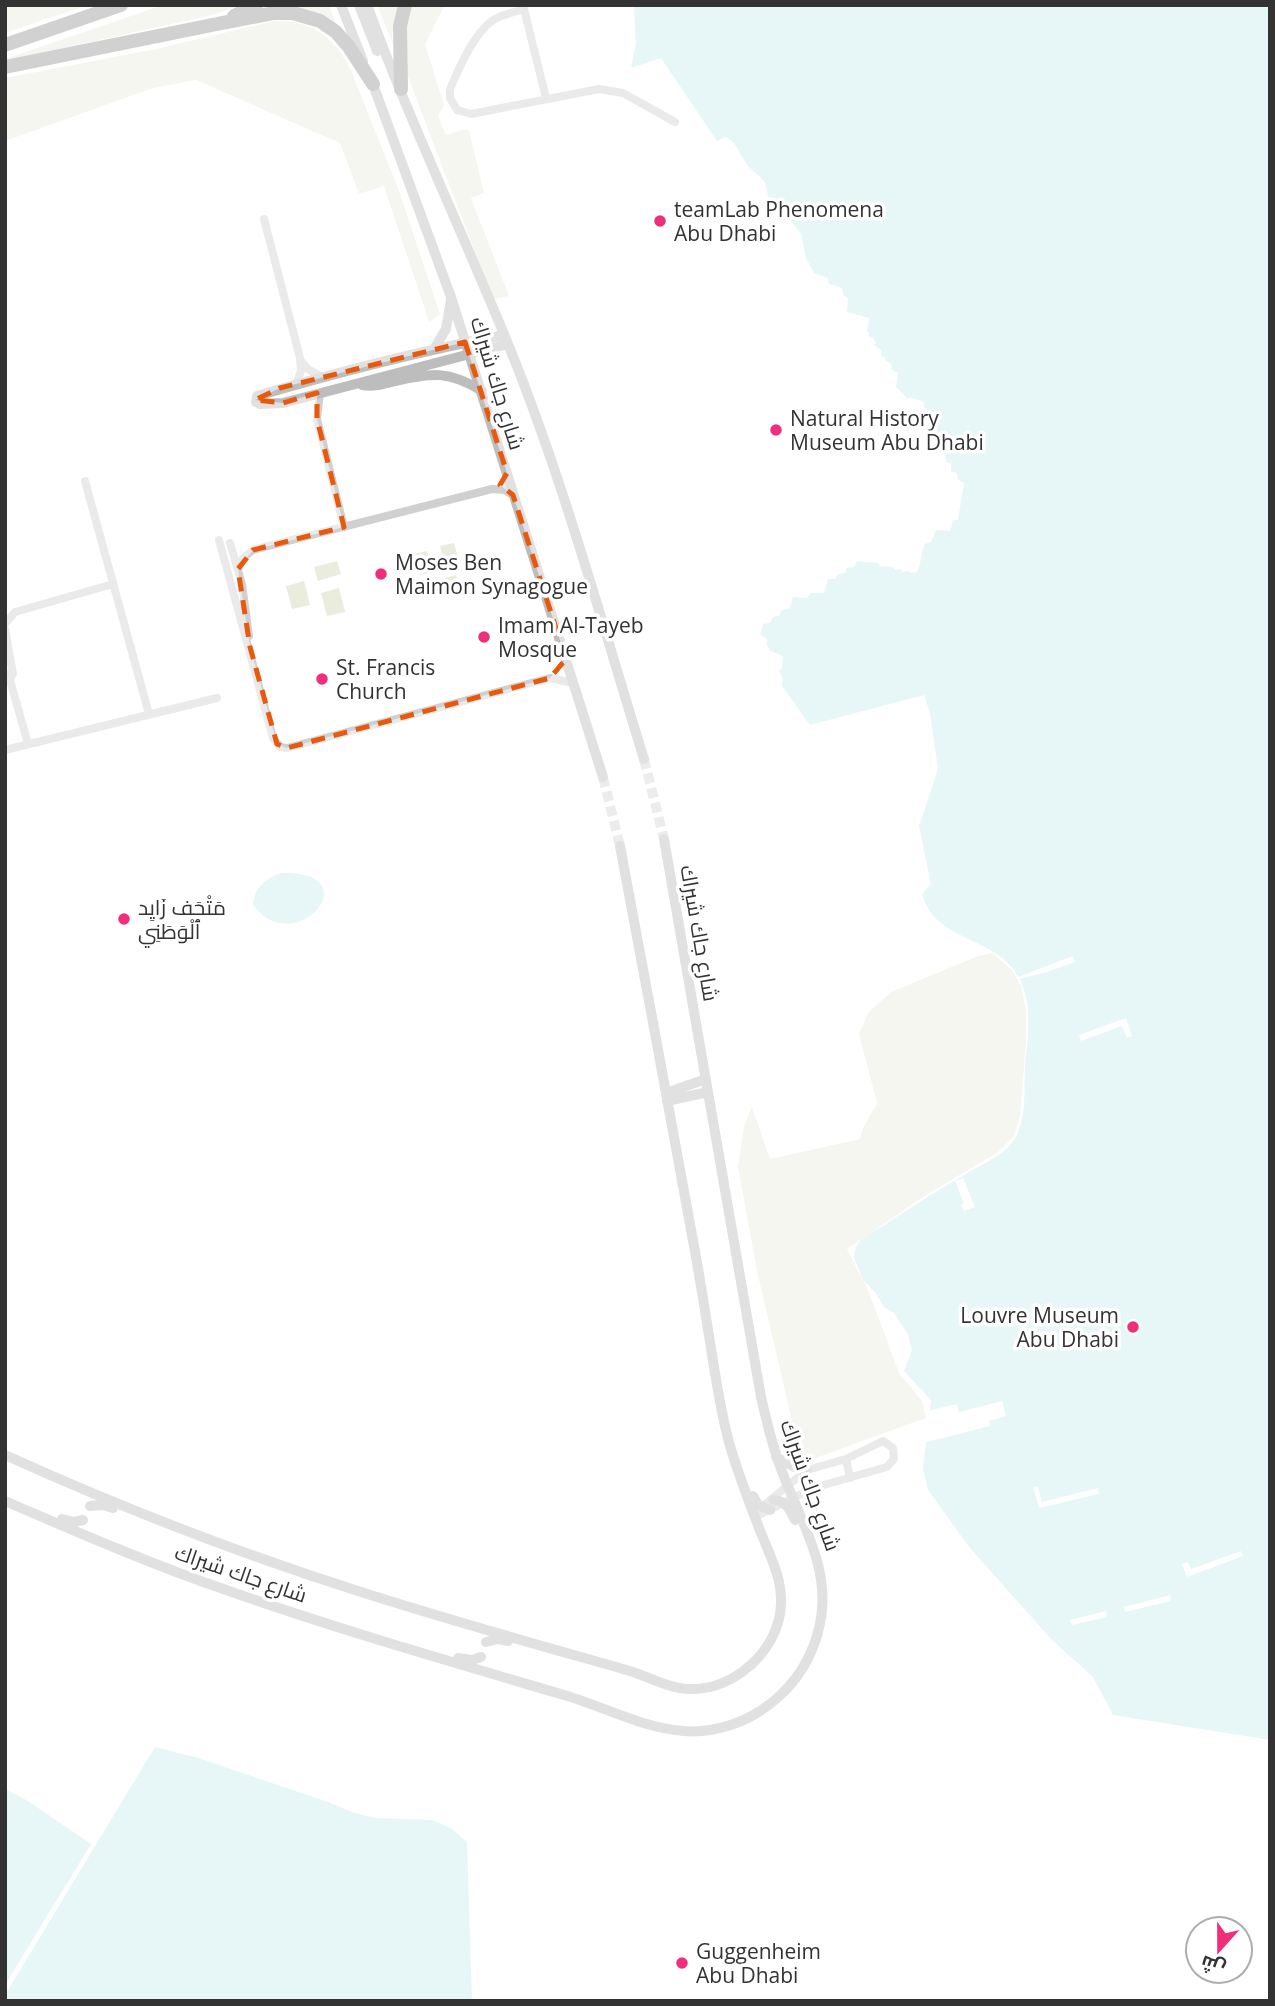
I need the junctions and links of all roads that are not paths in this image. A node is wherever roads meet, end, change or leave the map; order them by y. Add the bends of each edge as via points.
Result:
1 (121, 5) edge
2 (256, 5) edge
3 (341, 5) edge
4 (359, 5) edge
5 (368, 5) edge
6 (405, 5) edge
7 (524, 7) edge
8 (217, 24) junction
9 (5, 46) edge
10 (387, 60) junction
11 (5, 67) edge
12 (373, 84) junction
13 (401, 89) junction
14 (546, 98) junction
15 (676, 121) dead end
16 (264, 219) dead end
17 (451, 297) junction
18 (506, 340) junction
19 (465, 342) junction
20 (434, 349) junction
21 (469, 354) junction
22 (300, 358) junction
23 (322, 377) junction
24 (356, 383) junction
25 (296, 384) junction
26 (482, 391) junction
27 (320, 393) junction
28 (300, 398) junction
29 (317, 419) junction
30 (507, 473) junction
31 (85, 481) dead end
32 (492, 489) junction
33 (513, 495) junction
34 (344, 527) junction
35 (219, 540) dead end
36 (253, 550) junction
37 (238, 569) junction
38 (113, 584) junction
39 (5, 609) edge
40 (15, 612) junction
41 (5, 626) edge
42 (250, 647) junction
43 (566, 659) junction
44 (8, 676) edge
45 (551, 678) junction
46 (573, 683) junction
47 (217, 698) dead end
48 (149, 715) junction
49 (28, 744) junction
50 (5, 750) edge
51 (644, 759) tunnel mouth
52 (603, 778) tunnel mouth
53 (664, 839) tunnel mouth
54 (620, 846) tunnel mouth
55 (706, 1079) junction
56 (708, 1091) junction
57 (667, 1097) junction
58 (5, 1455) edge
59 (776, 1457) junction
60 (846, 1459) junction
61 (807, 1471) junction
62 (850, 1478) junction
63 (788, 1487) junction
64 (5, 1494) edge
65 (96, 1494) junction
66 (5, 1501) edge
67 (90, 1506) junction
68 (770, 1507) junction
69 (83, 1520) junction
70 (78, 1532) junction
71 (192, 1533) junction
72 (489, 1629) junction
73 (373, 1638) junction
74 (486, 1642) junction
75 (481, 1657) junction
76 (592, 1660) junction
77 (477, 1669) junction

1 - 9 highway
2 - 8 highway
3 - 12 street, شارع جاك شيراك
4 - 10 street via 376,50
5 - 10 street, شارع جاك شيراك
6 - 13 highway via 400,26
7 - 14 street
7 - 14 street via 481,30 452,84 450,98 457,110 471,114
8 - 11 highway
8 - 12 highway via 274,13 311,17 343,39
10 - 13 street, شارع جاك شيراك
12 - 17 street, شارع جاك شيراك
13 - 18 street, شارع جاك شيراك
14 - 15 street via 607,89
16 - 22 street
17 - 19 street, شارع جاك شيراك
17 - 20 street via 446,329
18 - 19 street
18 - 21 street
18 - 51 street, شارع جاك شيراك via 550,456
19 - 20 street
19 - 21 street, شارع جاك شيراك
20 - 23 street
21 - 24 street
21 - 26 street, شارع جاك شيراك
22 - 23 street
22 - 25 street
23 - 25 street
24 - 26 street via 376,386 440,374
24 - 27 street
25 - 28 street via 259,395 256,402
26 - 30 street, شارع جاك شيراك
27 - 28 street
27 - 29 street
28 - 29 street
29 - 34 street
30 - 32 street
30 - 33 street, شارع جاك شيراك
31 - 38 street
32 - 33 street
32 - 34 street
33 - 43 street, شارع جاك شيراك
34 - 36 street
35 - 42 street
36 - 37 street
36 - 37 street via 230,543
37 - 42 street
38 - 40 street
38 - 48 street
39 - 40 street
40 - 41 street
41 - 44 street via 13,674
42 - 45 street via 273,738 283,748
43 - 45 street
43 - 46 street, شارع جاك شيراك
44 - 49 street
45 - 46 street
46 - 52 street, شارع جاك شيراك
47 - 48 street
48 - 49 street
49 - 50 street
53 - 55 street, شارع جاك شيراك
54 - 57 street, شارع جاك شيراك
55 - 56 street, شارع جاك شيراك
55 - 57 street
56 - 57 street
56 - 59 street, شارع جاك شيراك via 761,1397
57 - 68 street, شارع جاك شيراك via 731,1448
58 - 65 street, شارع جاك شيراك
59 - 61 street
59 - 63 street, شارع جاك شيراك
60 - 61 street
60 - 62 street
60 - 62 street via 883,1441 894,1452 887,1467
61 - 63 street
62 - 68 street
63 - 68 street, شارع جاك شيراك
63 - 68 street
64 - 69 street via 65,1521
65 - 67 street
65 - 71 street, شارع جاك شيراك
66 - 70 street, شارع جاك شيراك
67 - 69 street
67 - 71 street via 108,1506 172,1532
68 - 76 street, شارع جاك شيراك via 781,1606 773,1636 749,1667 717,1685 688,1689
68 - 77 street, شارع جاك شيراك via 819,1562 822,1616 808,1659 790,1686 762,1710 717,1729 659,1727
69 - 70 street
70 - 73 street, شارع جاك شيراك via 228,1591
71 - 72 street, شارع جاك شيراك via 361,1592
72 - 74 street
72 - 76 street, شارع جاك شيراك
73 - 75 street via 402,1641 462,1659
73 - 77 street, شارع جاك شيراك
74 - 75 street
74 - 76 street via 502,1639 573,1660
75 - 77 street

